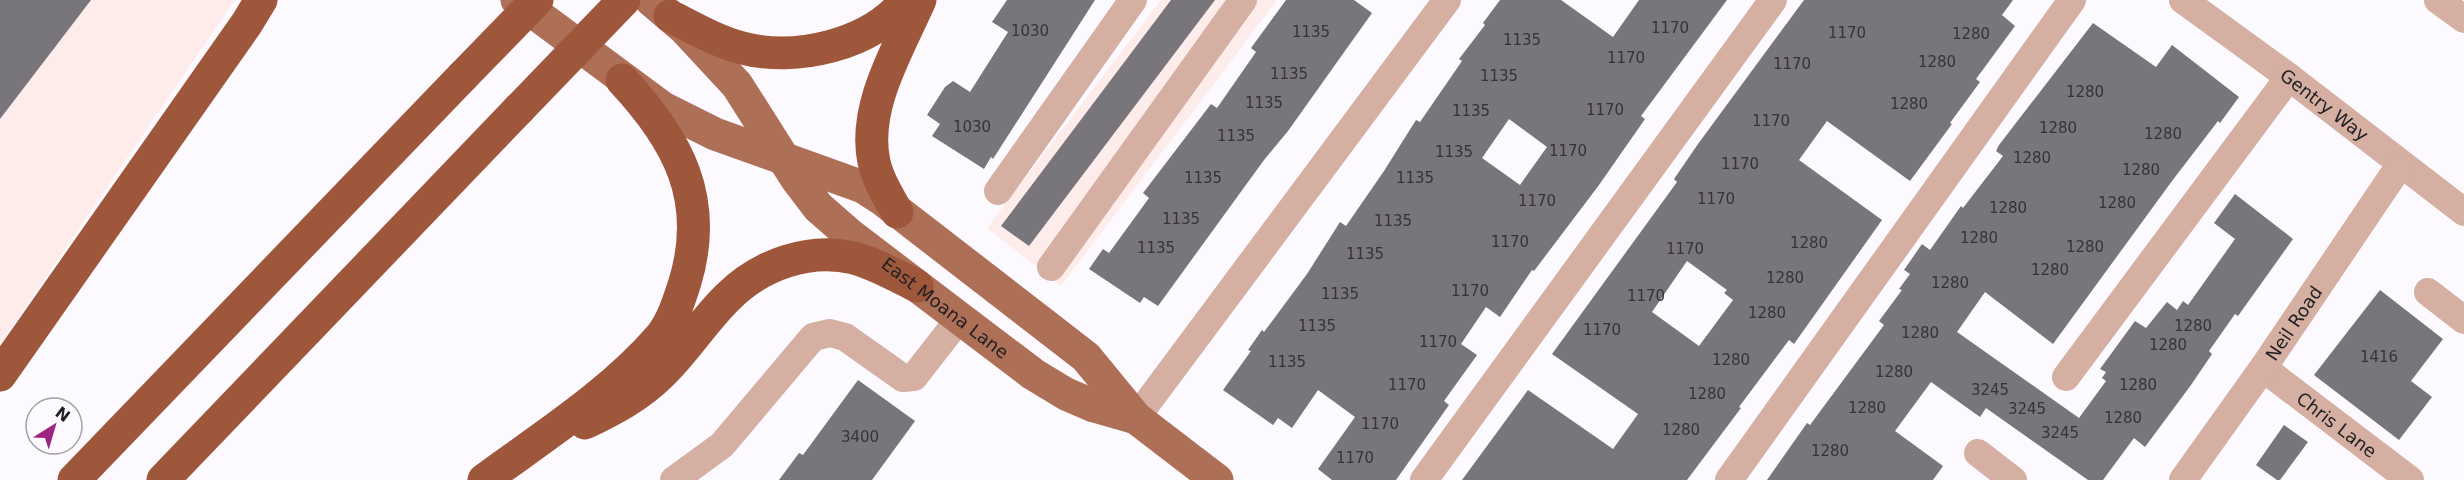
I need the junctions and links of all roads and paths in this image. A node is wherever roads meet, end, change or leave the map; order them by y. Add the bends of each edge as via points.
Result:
1 (271, 0) edge
2 (517, 0) edge
3 (537, 0) edge
4 (624, 0) edge
5 (906, 0) edge
6 (920, 0) edge
7 (1133, 0) edge
8 (1243, 0) edge
9 (1447, 0) edge
10 (1773, 0) edge
11 (2072, 0) edge
12 (2183, 0) edge
13 (2438, 0) edge
14 (661, 8) edge
15 (254, 11) edge
16 (2464, 19) edge
17 (2289, 77) junction
18 (622, 80) junction
19 (784, 159) junction
20 (2400, 165) junction
21 (998, 191) dead end
22 (897, 212) junction
23 (2464, 212) edge
24 (1052, 267) dead end
25 (917, 286) junction
26 (2428, 292) dead end
27 (960, 318) junction
28 (2464, 320) edge
29 (2263, 368) junction
30 (0, 375) edge
31 (2066, 377) dead end
32 (1136, 418) junction
33 (1978, 453) dead end
34 (519, 455) junction
35 (74, 480) edge
36 (163, 480) edge
37 (484, 480) edge
38 (674, 480) edge
39 (1218, 480) edge
40 (1424, 480) edge
41 (1729, 480) edge
42 (2013, 480) edge
43 (2183, 480) edge
44 (2410, 480) edge

1 - 15 highway
2 - 18 main road, East Moana Lane
3 - 35 highway, bridge
4 - 36 highway, bridge
5 - 14 highway via 869,32 804,52 744,49 713,39
6 - 22 highway via 887,75 875,110 872,136 873,160
7 - 21 street
8 - 24 street
9 - 32 street
10 - 40 street
11 - 41 street
12 - 17 street, Gentry Way
13 - 16 street
14 - 19 main road, East Moana Lane via 715,58 737,85
15 - 30 highway
17 - 20 street, Gentry Way
17 - 31 street
18 - 19 main road, East Moana Lane via 688,121
18 - 34 highway via 667,137 688,186 694,209 690,263 678,303 662,334 610,386
19 - 22 main road, East Moana Lane via 863,187
19 - 25 main road, East Moana Lane via 818,207
20 - 23 street, Gentry Way
20 - 29 street, Neil Road
22 - 32 main road, East Moana Lane via 1086,357
25 - 27 main road, East Moana Lane
25 - 34 highway via 853,258 804,256 778,264 751,277 727,297 693,340 643,391 619,407
26 - 28 street
27 - 32 main road, East Moana Lane via 1066,394
27 - 38 street via 914,377 903,378 845,338 830,333 813,337 722,445
29 - 43 street, Neil Road
29 - 44 street, Chris Lane
32 - 39 main road, East Moana Lane
33 - 42 street
34 - 37 highway

